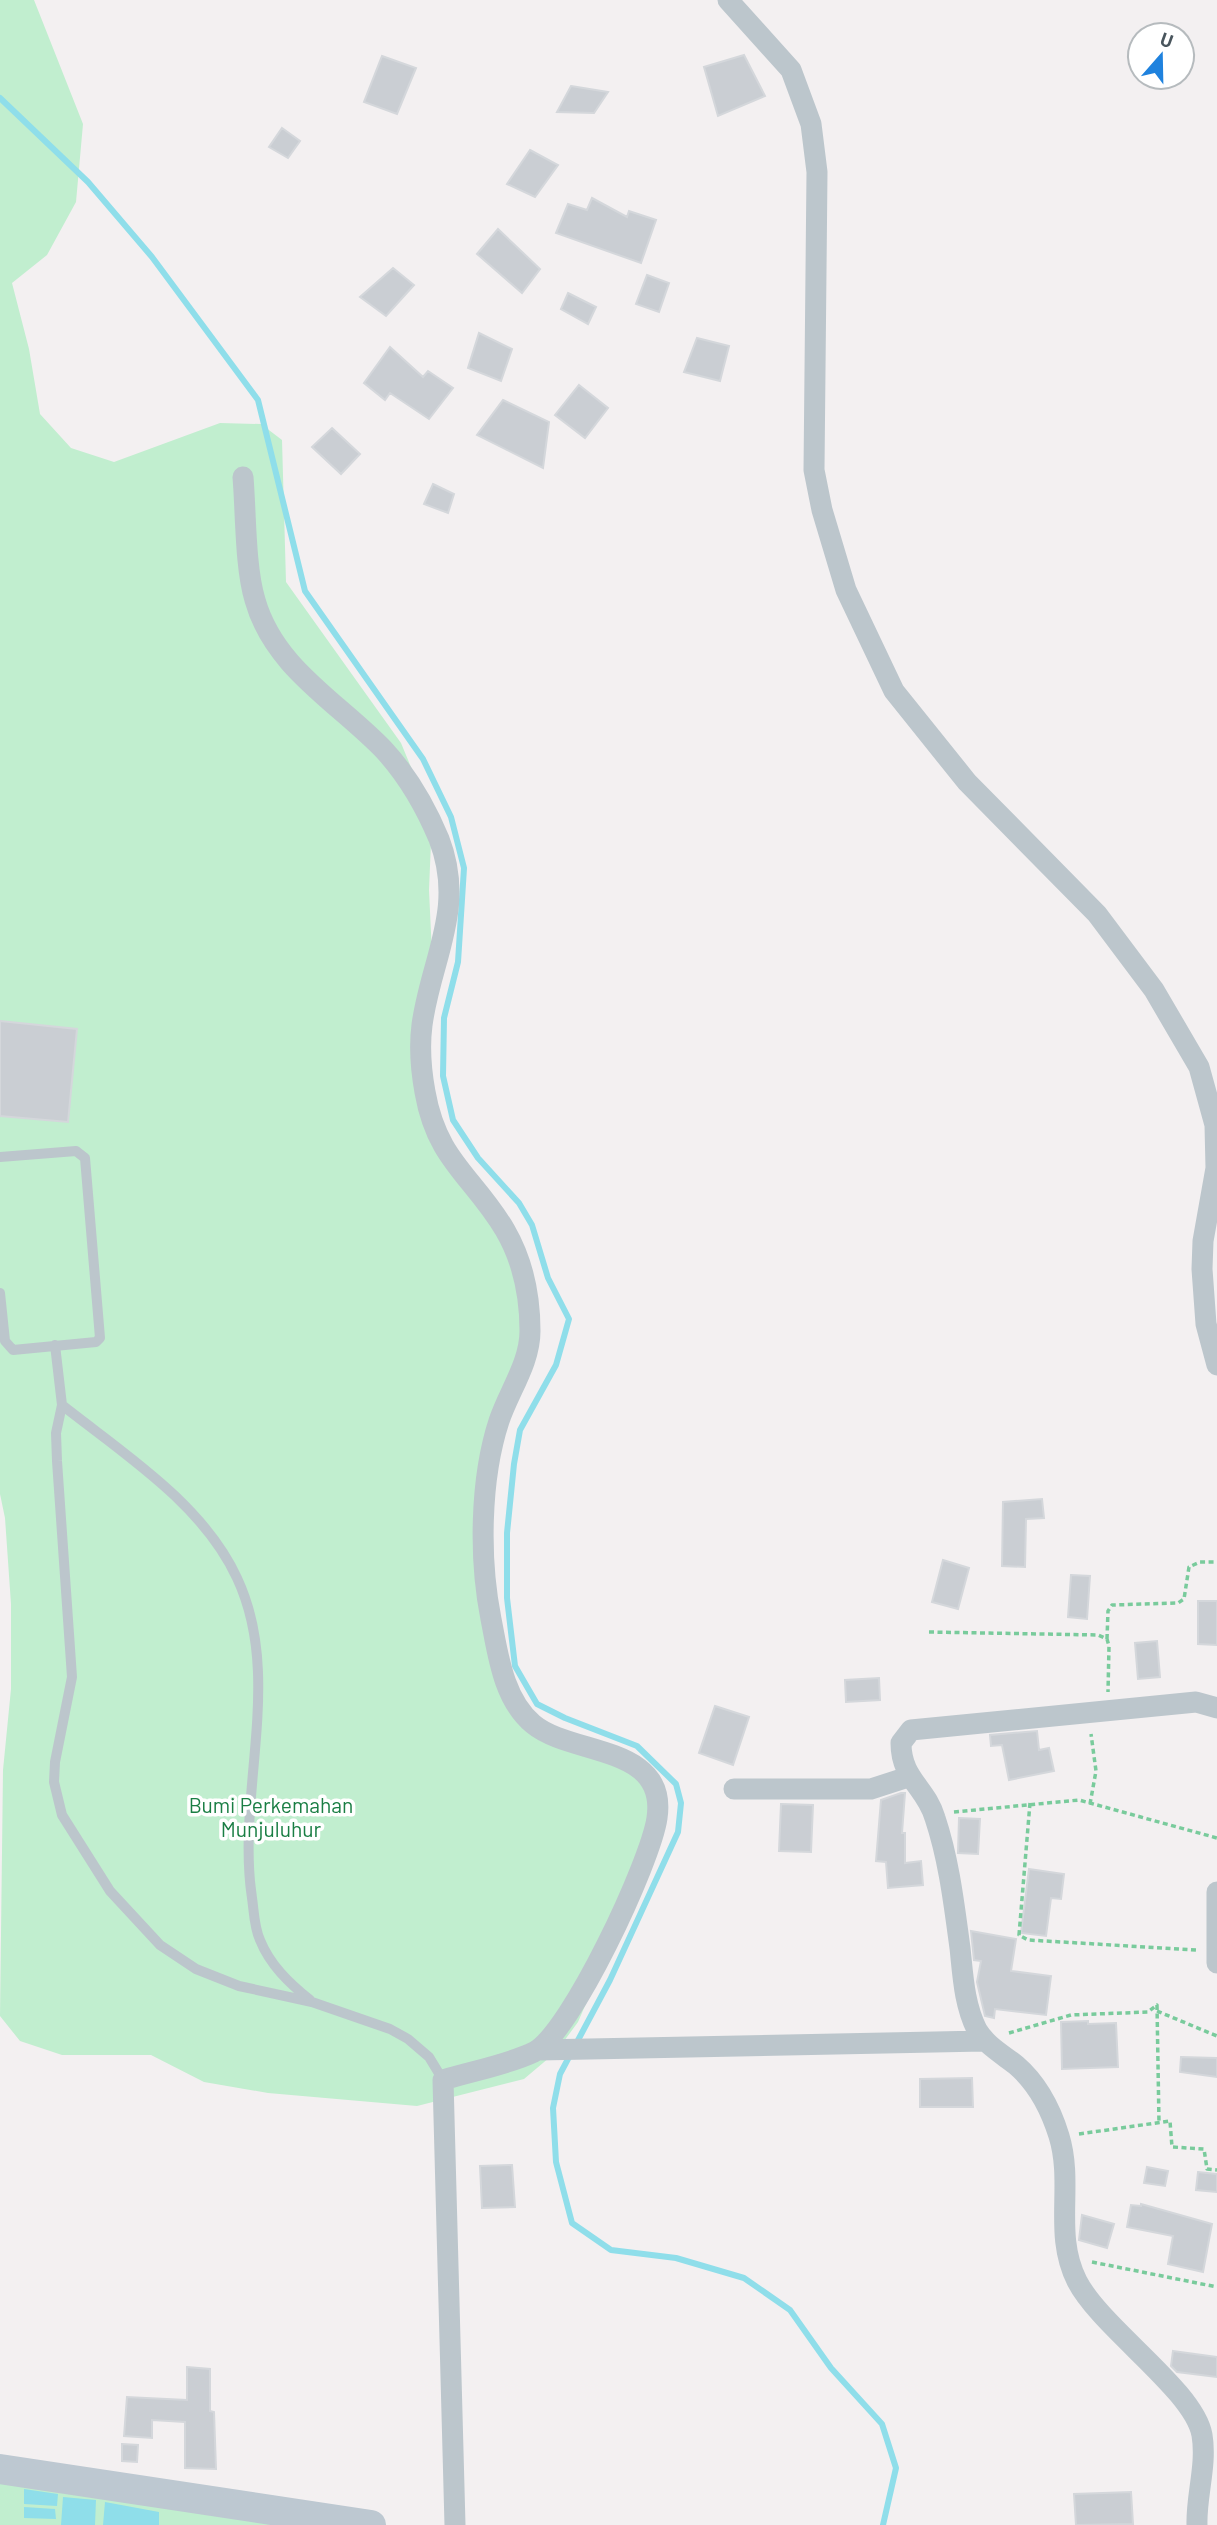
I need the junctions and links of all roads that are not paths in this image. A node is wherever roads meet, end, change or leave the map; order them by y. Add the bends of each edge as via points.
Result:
1 (728, 0) edge
2 (243, 477) dead end
3 (0, 1157) edge
4 (0, 1293) edge
5 (55, 1345) junction
6 (1217, 1365) edge
7 (62, 1405) junction
8 (1217, 1708) edge
9 (908, 1777) junction
10 (734, 1790) dead end
11 (1217, 1892) edge
12 (1216, 1957) edge
13 (312, 2002) junction
14 (984, 2040) junction
15 (546, 2049) junction
16 (443, 2080) junction
17 (0, 2469) edge
18 (371, 2525) edge
19 (454, 2525) edge
20 (1197, 2525) edge

1 - 6 street via 785,61 811,124 817,172 814,470 846,590 902,703 967,782 1097,914 1154,990 1199,1067 1215,1125 1216,1168 1202,1269 1206,1324
2 - 15 street via 254,598 272,638 291,664 401,771 426,811 446,865 450,915 421,1041 426,1095 442,1146 490,1208 517,1253 529,1307 530,1339 501,1416 489,1474 483,1559 500,1662 512,1697 535,1726 638,1766 658,1804 653,1836 606,1951
3 - 5 lane via 76,1151 85,1158 102,1331 96,1342
4 - 5 lane via 7,1346 13,1350
5 - 7 lane
7 - 13 lane via 169,1491 212,1537 238,1580 257,1660 247,1840 258,1937 272,1964
7 - 13 lane via 55,1433 72,1677 55,1762 54,1782 62,1815 110,1891 160,1945 196,1969 228,1982
8 - 9 street via 1196,1702 911,1730 901,1744
9 - 10 street via 871,1789
9 - 14 street via 934,1814 945,1849 968,2005
11 - 12 street
13 - 16 lane via 408,2039 429,2057
14 - 15 street
14 - 20 street via 1036,2086 1060,2137 1066,2177 1063,2234 1066,2256 1078,2283 1198,2422 1203,2459
15 - 16 street
16 - 19 street
17 - 18 street

